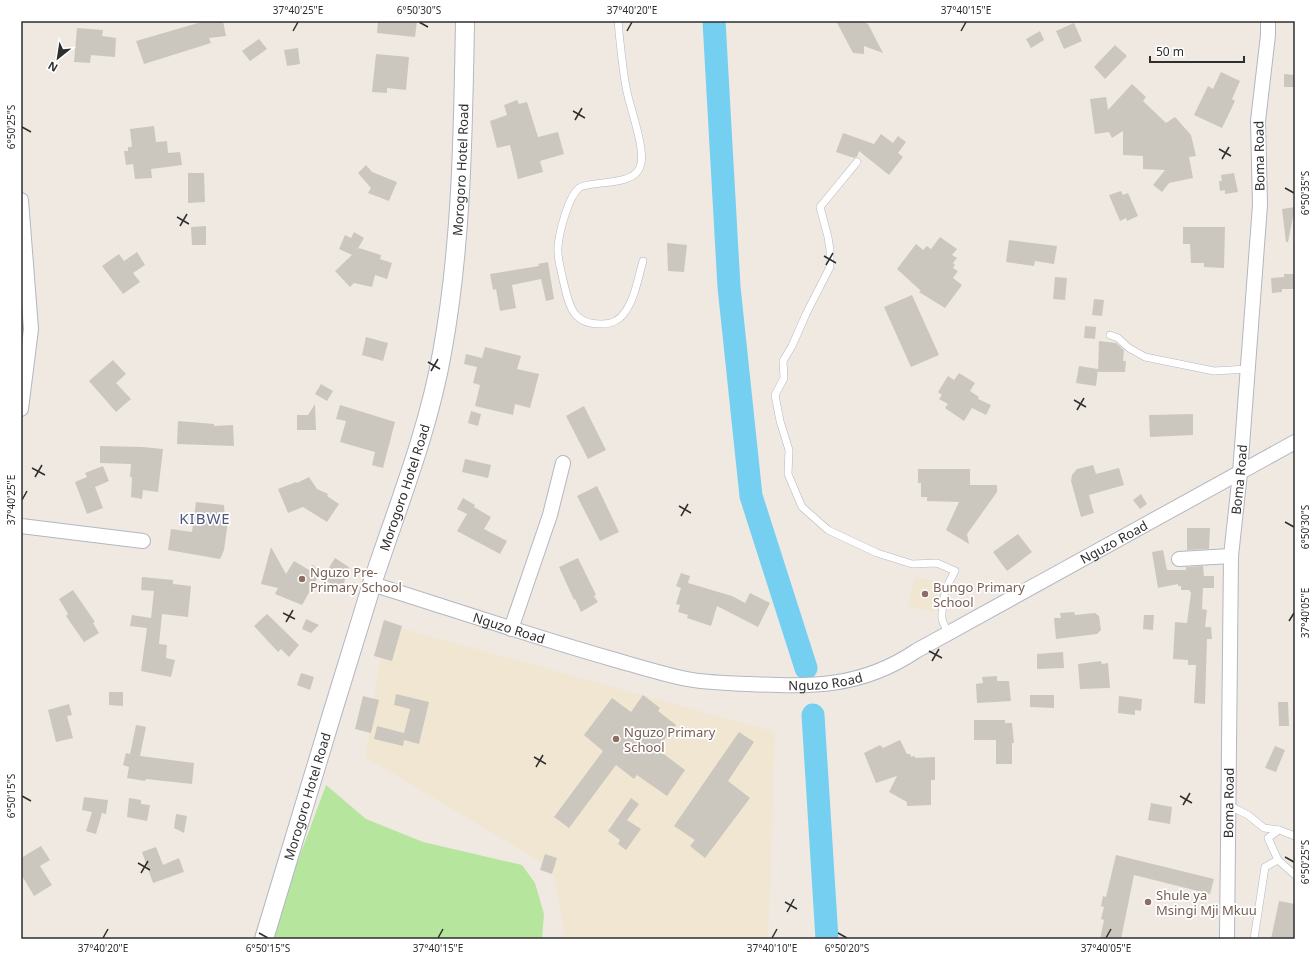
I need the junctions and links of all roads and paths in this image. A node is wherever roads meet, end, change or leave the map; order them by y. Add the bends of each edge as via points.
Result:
1 (465, 21) edge
2 (618, 21) edge
3 (1268, 21) edge
4 (857, 162) dead end
5 (21, 200) edge
6 (643, 261) dead end
7 (1110, 335) dead end
8 (1248, 369) junction
9 (21, 409) edge
10 (1295, 442) edge
11 (563, 463) dead end
12 (1240, 472) junction
13 (21, 526) edge
14 (143, 541) dead end
15 (1231, 556) junction
16 (1179, 558) dead end
17 (372, 584) junction
18 (511, 629) junction
19 (948, 634) junction
20 (1228, 805) junction
21 (1279, 830) junction
22 (1295, 836) edge
23 (1278, 860) junction
24 (1295, 875) edge
25 (264, 939) edge
26 (1227, 939) edge
27 (1254, 939) edge

1 - 17 street, Morogoro Hotel Road via 463,134 455,249 442,352 414,459
2 - 6 lane via 626,90 640,140 641,167 635,173 618,181 582,186 569,206 560,232 558,253 572,311 581,320 589,323 607,323 620,318 630,304
3 - 8 street, Boma Road via 1258,121 1260,205
4 - 19 lane via 820,207 830,250 830,267 783,361 784,378 775,395 789,450 788,474 802,507 828,530 877,552 912,564 937,563 955,571 946,586 942,605 942,621 948,629
5 - 9 street via 31,329
7 - 8 lane via 1145,356 1214,371
8 - 12 street, Boma Road
10 - 12 street, Nguzo Road
11 - 18 street via 550,515
12 - 15 street, Boma Road
12 - 19 street, Nguzo Road
13 - 14 street
15 - 16 street
15 - 20 street, Boma Road
17 - 18 street, Nguzo Road
17 - 25 street, Morogoro Hotel Road
18 - 19 street, Nguzo Road via 566,647 688,679 795,686 866,676 884,670
20 - 21 lane via 1248,815 1264,828
20 - 26 street, Boma Road
21 - 22 lane
21 - 23 lane via 1268,838
23 - 24 lane
23 - 27 lane via 1265,867

